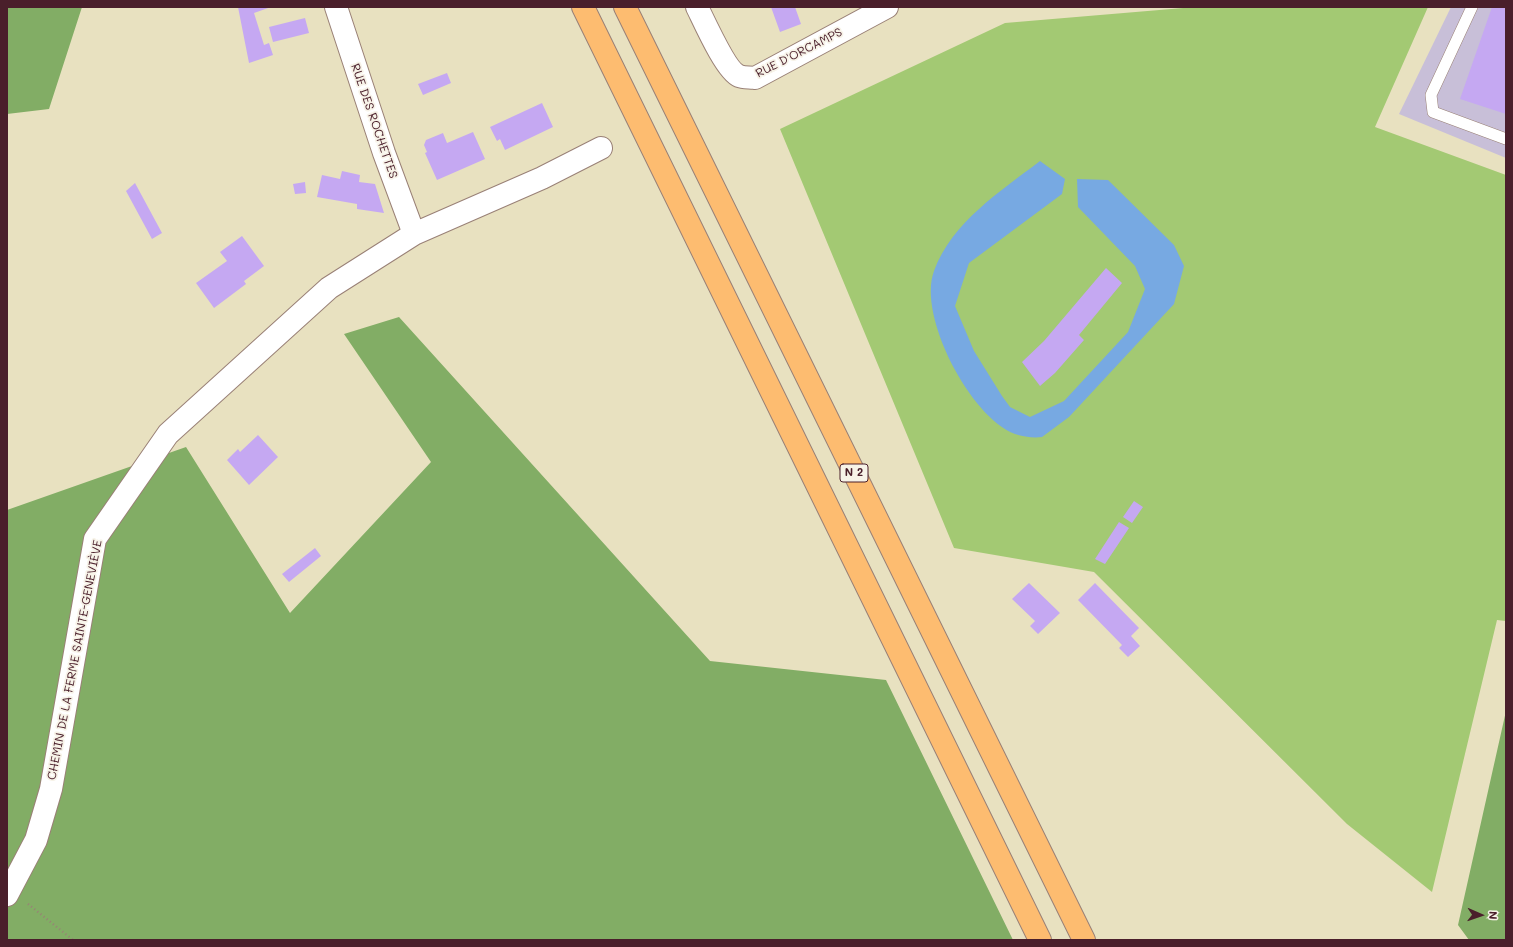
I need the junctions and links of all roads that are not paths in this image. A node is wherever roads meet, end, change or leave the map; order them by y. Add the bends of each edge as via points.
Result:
1 (336, 7) edge
2 (584, 7) edge
3 (625, 7) edge
4 (697, 7) edge
5 (887, 7) edge
6 (1472, 7) edge
7 (1506, 139) edge
8 (601, 148) dead end
9 (414, 234) junction
10 (8, 892) edge
11 (1040, 940) edge
12 (1084, 940) edge

1 - 9 street, RUE DES ROCHETTES via 384,153
2 - 11 highway
3 - 12 highway, N 2
4 - 5 street, RUE D'ORCAMPS via 718,50 732,70 739,76 755,78
6 - 7 lane via 1431,95 1433,112
8 - 9 street, CHEMIN DE LA FERME SAINTE-GENEVIÈVE via 542,178
9 - 10 street, CHEMIN DE LA FERME SAINTE-GENEVIÈVE via 329,288 168,434 95,539 51,789 36,840

